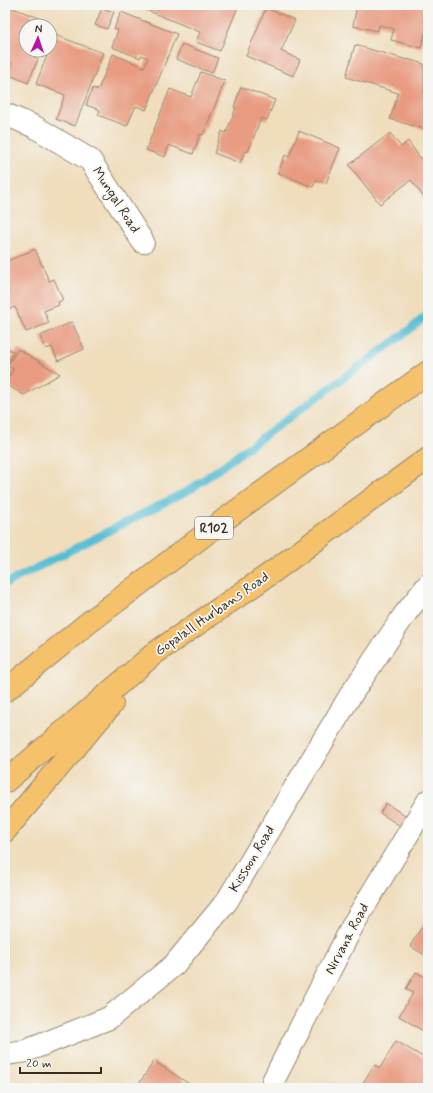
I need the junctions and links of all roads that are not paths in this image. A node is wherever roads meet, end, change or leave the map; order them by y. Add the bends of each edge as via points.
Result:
1 (5, 114) edge
2 (143, 242) dead end
3 (428, 372) edge
4 (428, 458) edge
5 (428, 585) edge
6 (155, 653) junction
7 (5, 691) edge
8 (5, 782) edge
9 (428, 801) edge
10 (5, 831) edge
11 (5, 1054) edge
12 (274, 1086) edge

1 - 2 street, Mungal Road via 35,127 90,160
3 - 7 main road, R102 via 224,520 88,623
4 - 6 main road, Gopalall Hurbans Road via 267,576
5 - 11 street, Kissoon Road via 405,614 350,696 227,901 174,965 109,1018 26,1051
6 - 8 main road, Gopalall Hurbans Road
6 - 10 main road
9 - 12 street, Nirvana Road via 354,923

